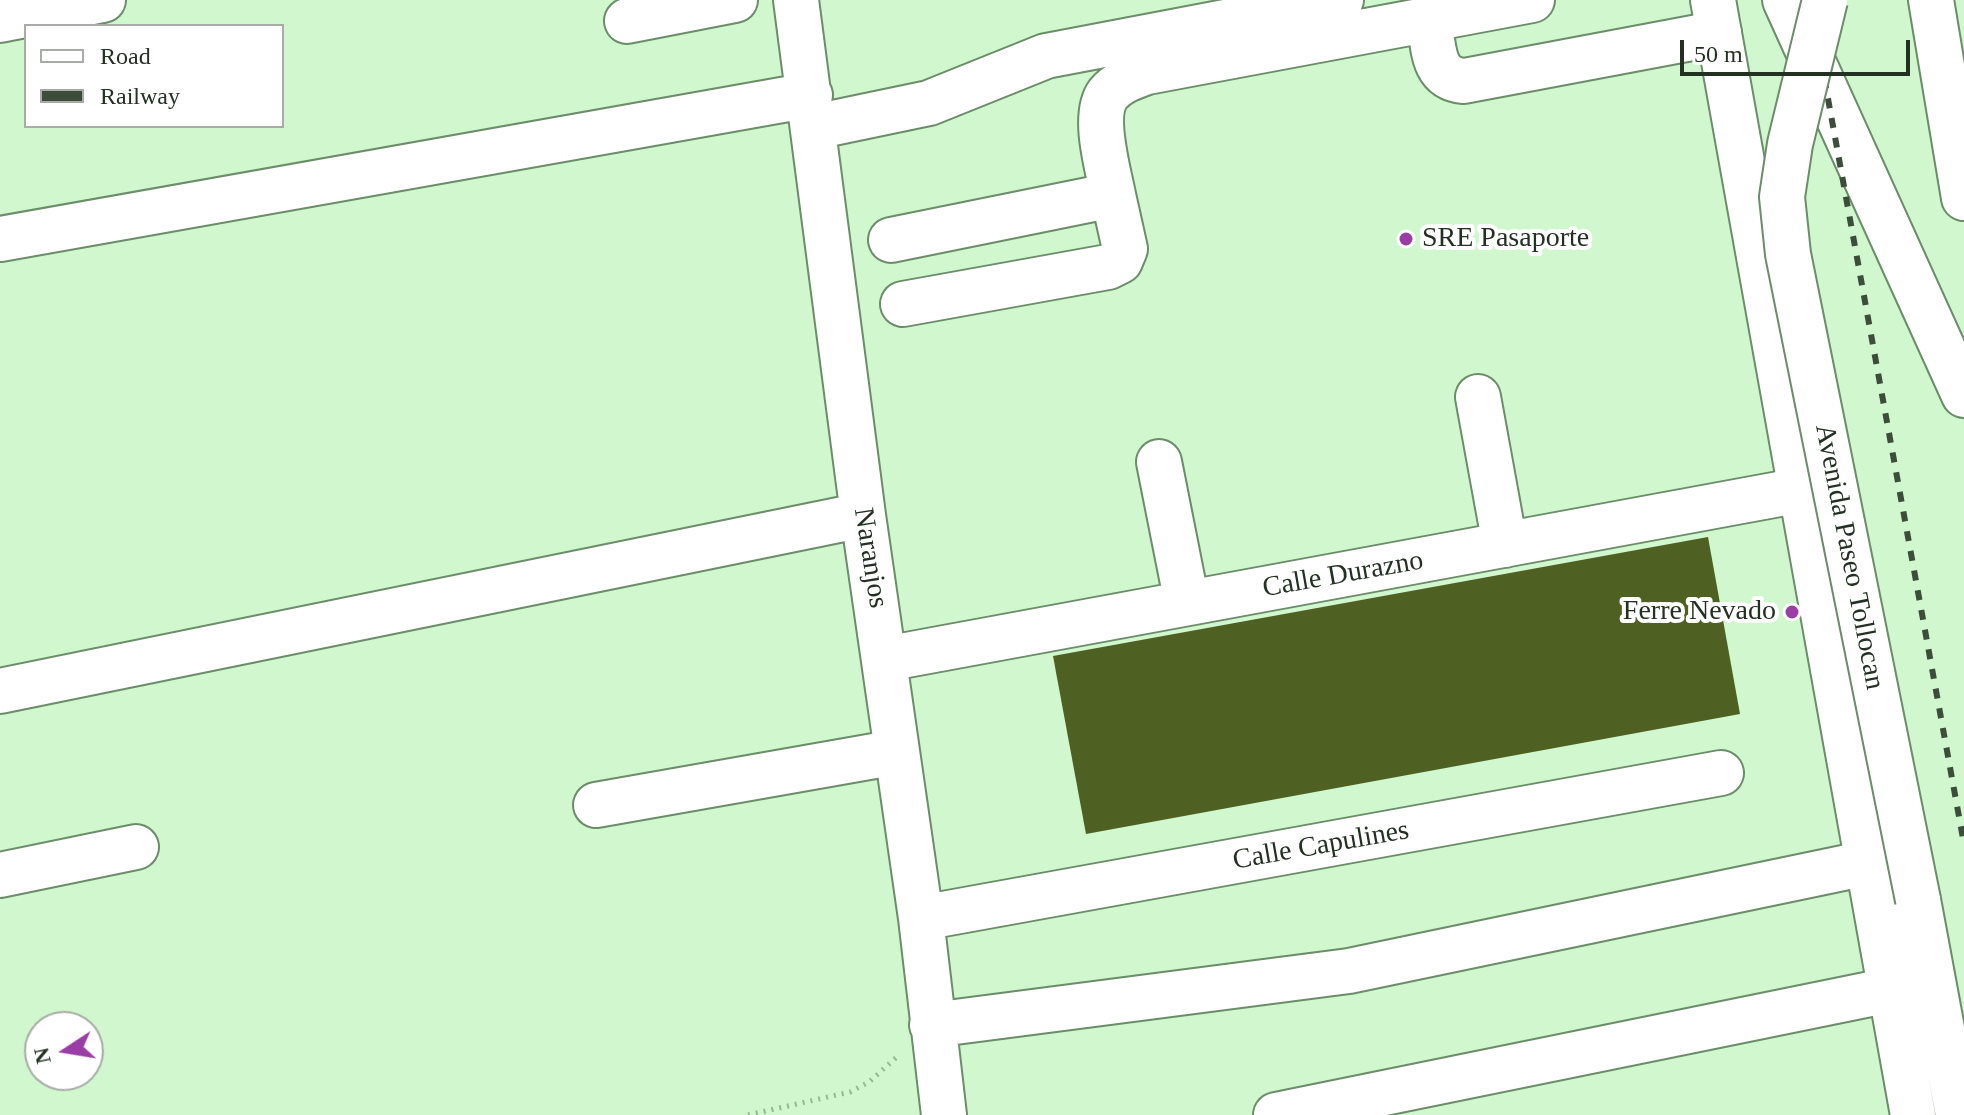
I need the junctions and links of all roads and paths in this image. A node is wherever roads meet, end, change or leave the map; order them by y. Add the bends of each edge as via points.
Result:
1 (103, 0) edge
2 (735, 0) edge
3 (796, 0) edge
4 (1341, 0) edge
5 (1532, 0) edge
6 (1785, 0) edge
7 (1825, 0) edge
8 (1931, 0) edge
9 (1429, 17) junction
10 (1716, 17) edge
11 (0, 20) edge
12 (627, 21) dead end
13 (812, 111) junction
14 (1113, 195) junction
15 (1964, 198) edge
16 (0, 239) edge
17 (891, 240) dead end
18 (903, 304) dead end
19 (1964, 395) edge
20 (1478, 397) dead end
21 (1159, 462) dead end
22 (1801, 490) junction
23 (863, 515) junction
24 (1505, 545) junction
25 (1187, 603) junction
26 (885, 659) junction
27 (0, 691) edge
28 (897, 752) junction
29 (1721, 773) dead end
30 (596, 805) dead end
31 (136, 847) dead end
32 (1867, 863) junction
33 (0, 875) edge
34 (921, 918) junction
35 (1890, 990) junction
36 (932, 1025) junction
37 (748, 1115) edge
38 (944, 1115) edge
39 (1276, 1115) edge
40 (1913, 1115) edge
41 (1958, 1115) edge

1 - 11 main road
2 - 12 main road
3 - 13 main road, Naranjos
4 - 13 main road via 1046,56 929,103
5 - 9 main road
6 - 19 main road
7 - 41 main road, Avenida Paseo Tollocan, bridge via 1782,197 1788,254
8 - 15 main road
9 - 10 main road via 1442,74 1464,81
9 - 14 main road via 1123,81 1107,96 1100,120
10 - 22 main road, Avenida Paseo Tollocan
13 - 16 main road
13 - 23 main road, Naranjos
14 - 17 main road
14 - 18 main road via 1125,249 1120,261
20 - 24 main road
21 - 25 main road
22 - 24 main road, Calle Durazno
22 - 32 main road, Avenida Paseo Tollocan
23 - 26 main road, Naranjos
23 - 27 main road
24 - 25 main road, Calle Durazno
25 - 26 main road, Calle Durazno
26 - 28 main road, Naranjos
28 - 30 main road
28 - 34 main road, Naranjos
29 - 34 main road, Calle Capulines
31 - 33 main road
32 - 35 main road, Avenida Paseo Tollocan
32 - 36 main road via 1349,971
34 - 36 main road, Naranjos
35 - 39 main road
35 - 40 main road, Avenida Paseo Tollocan
36 - 37 path via 869,1082 850,1092
36 - 38 main road, Naranjos

